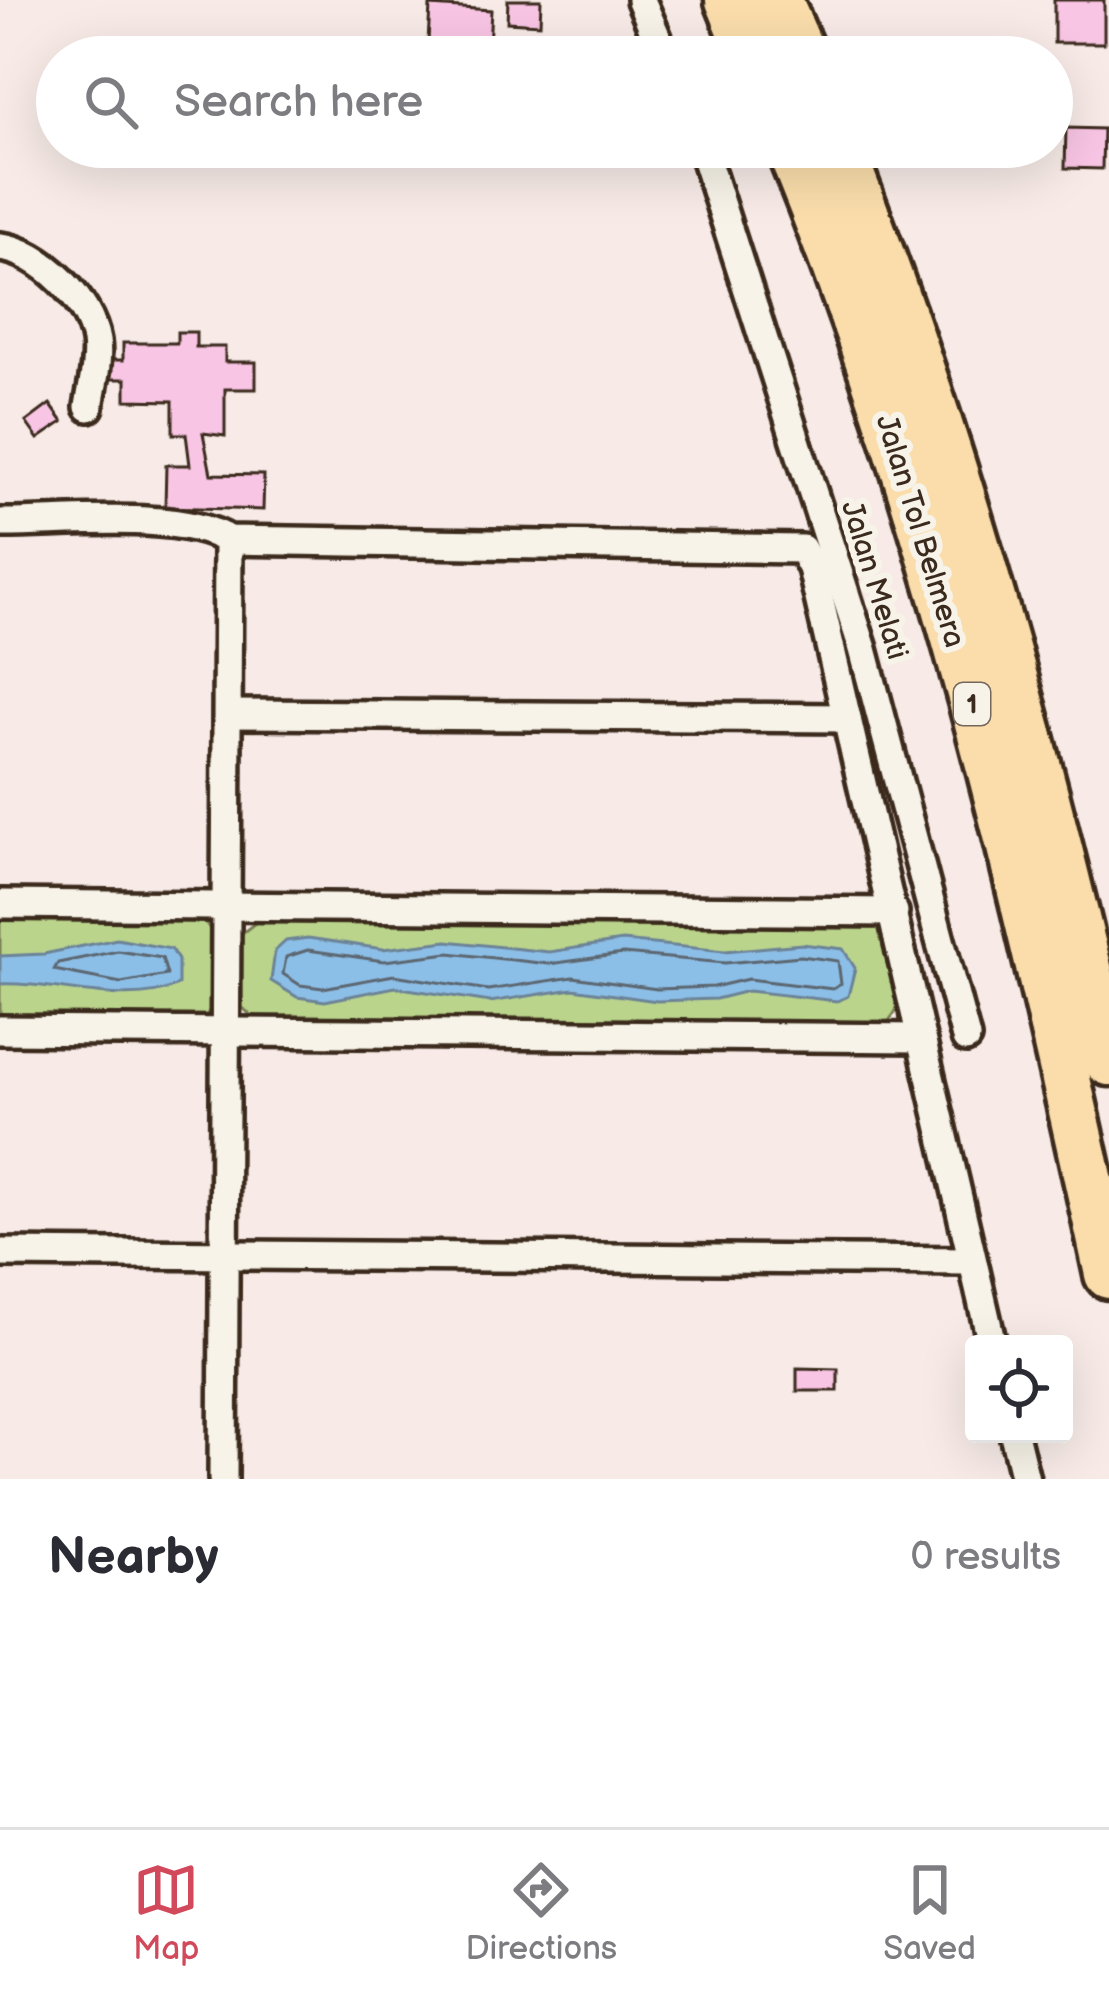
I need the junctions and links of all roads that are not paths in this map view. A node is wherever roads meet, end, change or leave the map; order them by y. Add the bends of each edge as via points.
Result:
1 (641, 0) edge
2 (730, 0) edge
3 (777, 0) edge
4 (656, 36) edge
5 (745, 36) edge
6 (793, 36) edge
7 (709, 168) edge
8 (798, 168) edge
9 (845, 168) edge
10 (0, 248) edge
11 (89, 407) dead end
12 (0, 523) edge
13 (228, 540) junction
14 (228, 713) junction
15 (848, 718) junction
16 (0, 904) edge
17 (227, 905) junction
18 (894, 911) junction
19 (0, 1030) edge
20 (226, 1031) junction
21 (966, 1037) dead end
22 (920, 1038) junction
23 (1109, 1061) edge
24 (0, 1253) edge
25 (225, 1256) junction
26 (971, 1261) junction
27 (1109, 1274) edge
28 (990, 1335) edge
29 (1016, 1443) edge
30 (224, 1479) edge
31 (1025, 1479) edge

1 - 4 street
2 - 5 highway
3 - 6 highway
7 - 21 street, Jalan Melati via 862,650
8 - 27 highway, Jalan Tol Belmera / 1 via 877,385 960,657 1021,880
9 - 23 highway, Jalan Tol Belmera / 1 via 982,566
10 - 11 street via 57,277 86,319 96,339
12 - 13 street via 181,524
13 - 14 street
13 - 15 street via 802,549
14 - 15 street
14 - 17 street
15 - 18 street
16 - 17 street
17 - 18 street
17 - 20 street
18 - 22 street
19 - 20 street
20 - 22 street
20 - 25 street
22 - 26 street
24 - 25 street
25 - 26 street
25 - 30 street
26 - 28 street
29 - 31 street

